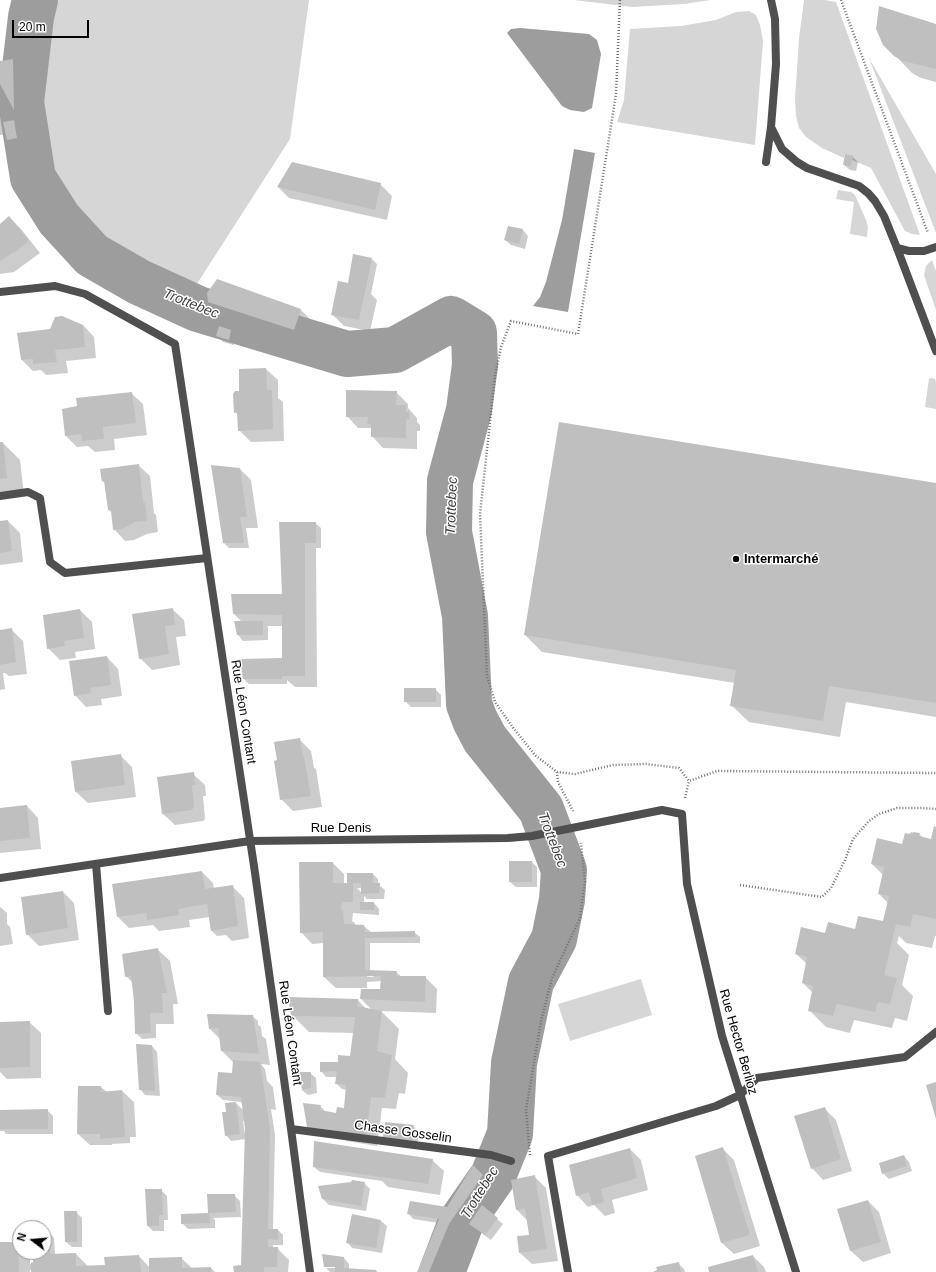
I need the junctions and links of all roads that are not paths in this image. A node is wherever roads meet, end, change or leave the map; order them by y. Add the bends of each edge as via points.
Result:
1 (771, 0) edge
2 (772, 128) junction
3 (766, 162) dead end
4 (897, 248) junction
5 (935, 248) edge
6 (0, 292) edge
7 (936, 351) edge
8 (0, 496) edge
9 (207, 558) junction
10 (682, 814) joint
11 (250, 841) junction
12 (96, 864) junction
13 (0, 878) edge
14 (108, 1011) dead end
15 (936, 1032) edge
16 (740, 1095) junction
17 (291, 1129) junction
18 (511, 1161) dead end
19 (310, 1272) edge
20 (568, 1272) edge
21 (796, 1272) edge

1 - 2 street via 776,19
2 - 3 street
2 - 4 street via 782,149 797,162 807,168 850,182 868,193 884,216
4 - 5 street via 909,252
4 - 7 street
6 - 9 street, Rue Léon Contant via 55,286 85,294 175,344
8 - 9 street via 28,492 40,498 50,562 65,573
9 - 11 street, Rue Léon Contant
10 - 11 street, Rue Denis via 662,810 532,836 481,839
10 - 16 street, Rue Hector Berlioz via 691,904 722,1036
11 - 12 street, Rue Denis
11 - 17 street, Rue Léon Contant
12 - 13 street, Rue Denis
12 - 14 street
15 - 16 street via 905,1057 757,1078
16 - 20 street via 716,1106 548,1156
16 - 21 street, Rue Hector Berlioz
17 - 18 street, Chasse Gosselin via 491,1156
17 - 19 street, Rue Léon Contant

